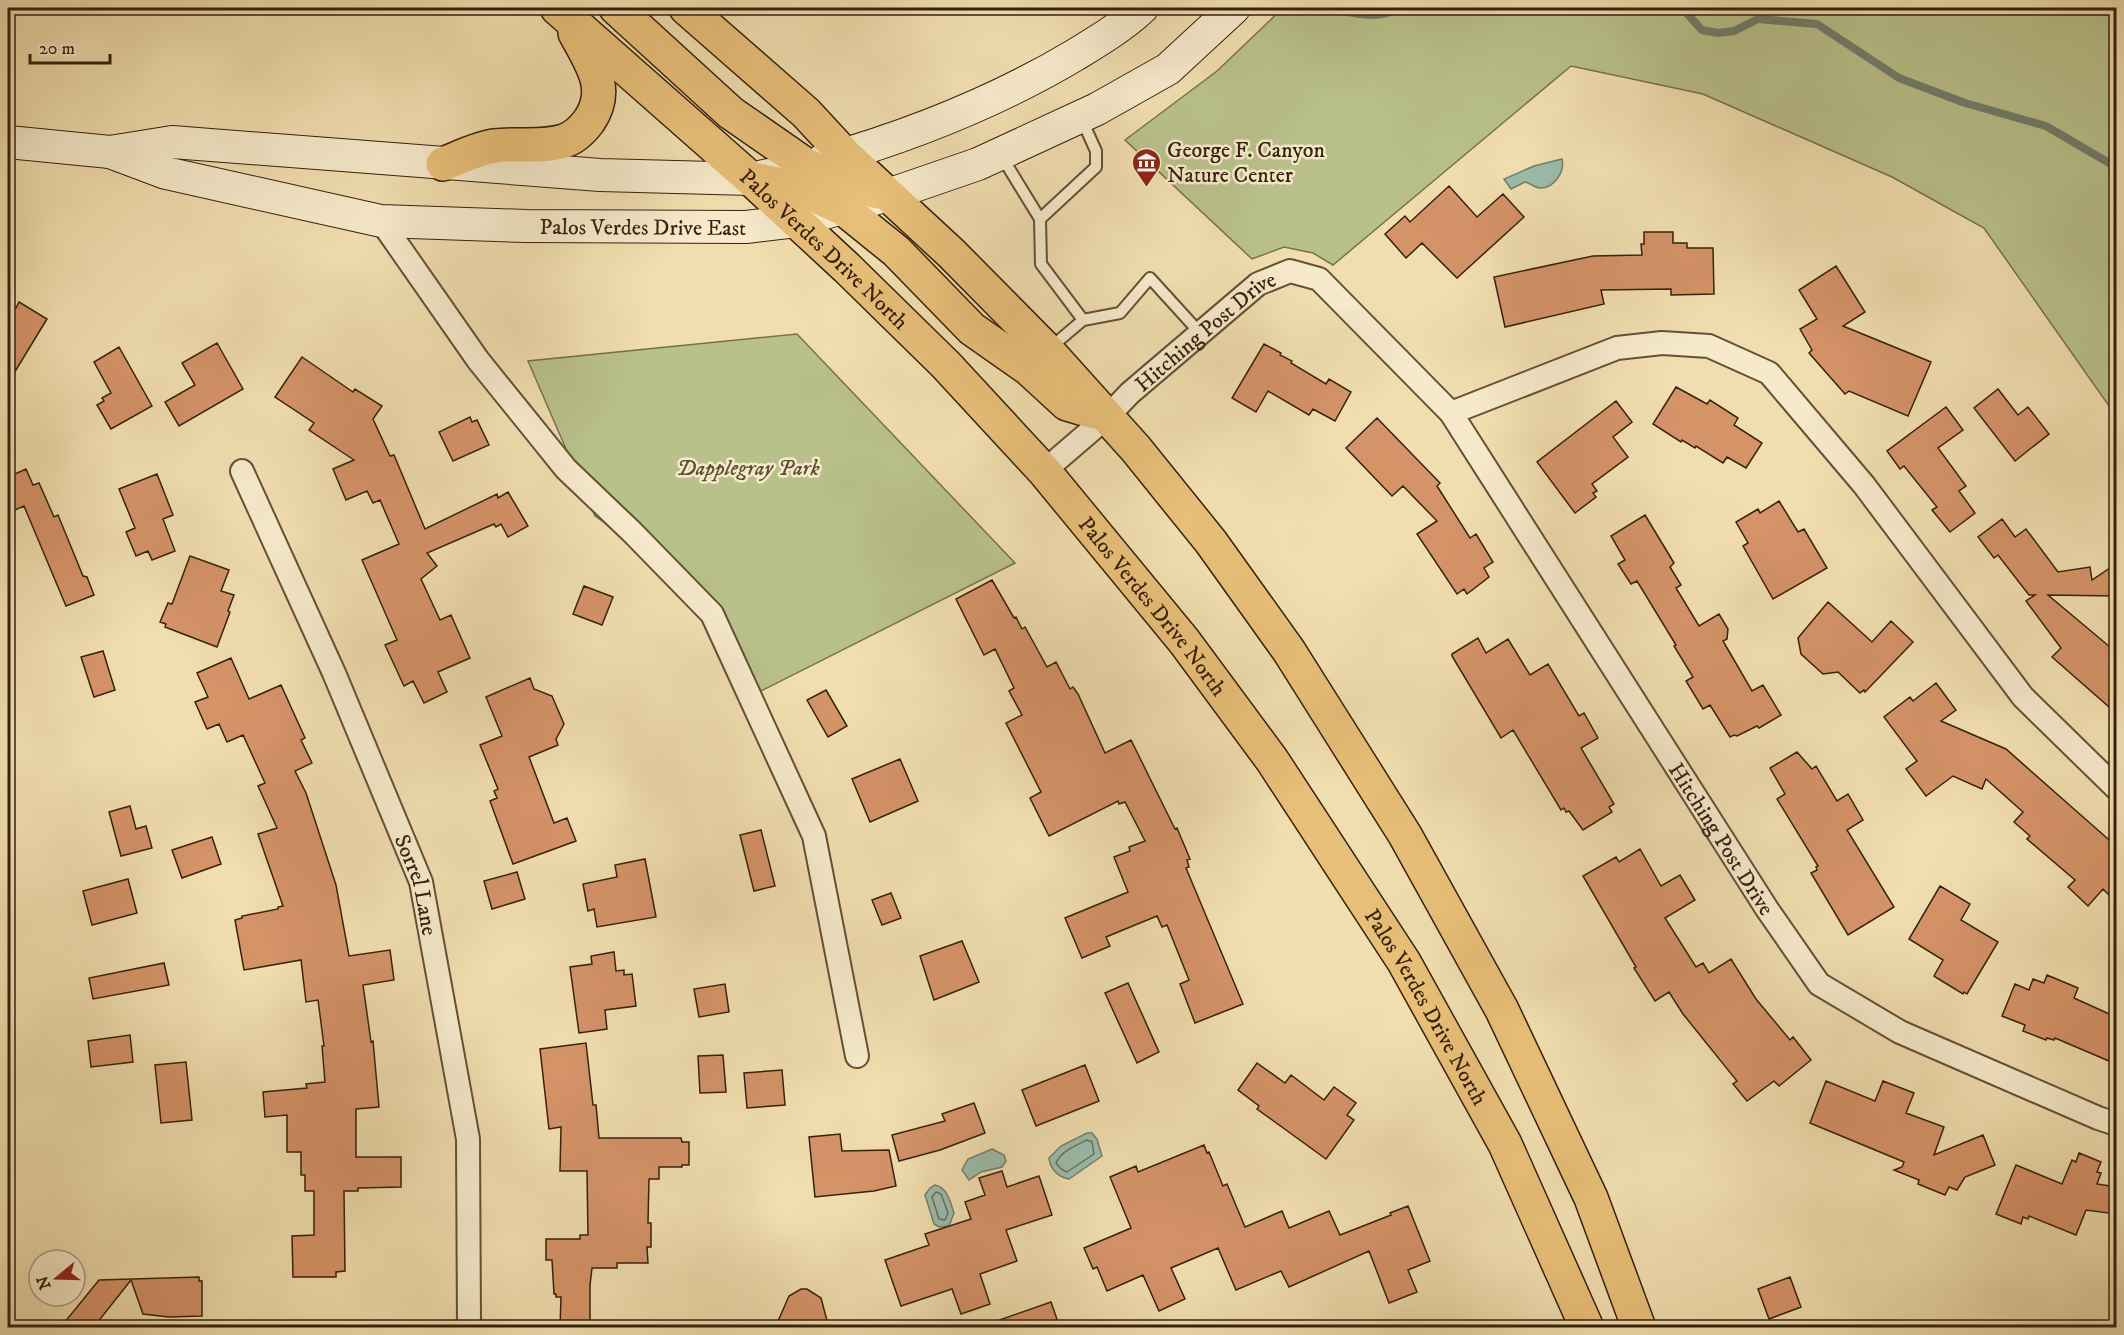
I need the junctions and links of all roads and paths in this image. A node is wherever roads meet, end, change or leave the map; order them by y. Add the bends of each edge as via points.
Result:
1 (616, 8) edge
2 (686, 8) edge
3 (1142, 8) edge
4 (1234, 8) edge
5 (561, 11) edge
6 (1080, 117) junction
7 (8, 142) edge
8 (110, 152) junction
9 (844, 154) junction
10 (1000, 154) junction
11 (443, 164) junction
12 (806, 165) junction
13 (751, 180) junction
14 (888, 195) junction
15 (844, 209) junction
16 (1040, 219) junction
17 (381, 221) junction
18 (796, 221) junction
19 (1083, 320) junction
20 (1200, 333) junction
21 (1047, 350) junction
22 (1451, 413) junction
23 (1108, 416) junction
24 (242, 471) dead end
25 (1044, 471) junction
26 (2116, 788) edge
27 (857, 1056) dead end
28 (2116, 1124) edge
29 (469, 1328) edge
30 (1587, 1328) edge
31 (1639, 1328) edge

1 - 12 main road via 731,113
2 - 9 main road via 806,113
3 - 9 main road, Palos Verdes Drive East via 1043,74 887,142
4 - 6 main road, Palos Verdes Drive East via 1168,69
5 - 11 main road via 594,68 600,94 597,110 582,130 566,141 494,146
5 - 13 main road, Palos Verdes Drive North
6 - 10 main road, Palos Verdes Drive East
6 - 16 lane via 1096,151 1096,167
7 - 8 main road, Palos Verdes Drive East
8 - 11 main road, Palos Verdes Drive East via 172,142
8 - 17 main road, Palos Verdes Drive East via 166,173
9 - 12 main road, Palos Verdes Drive East
9 - 14 main road
10 - 14 main road, Palos Verdes Drive East
10 - 16 lane
11 - 13 main road, Palos Verdes Drive East via 600,176
12 - 13 main road, Palos Verdes Drive East
12 - 14 main road via 853,186
13 - 15 main road via 798,188
13 - 18 main road, Palos Verdes Drive North
14 - 15 main road, Palos Verdes Drive East
14 - 21 main road
15 - 18 main road, Palos Verdes Drive East
15 - 23 main road via 896,251 972,329 1029,369 1067,404
16 - 19 lane via 1041,264
17 - 18 main road, Palos Verdes Drive East via 734,227
17 - 27 street via 478,360 566,469 712,614 814,836
18 - 25 main road, Palos Verdes Drive North via 946,364
19 - 20 lane via 1120,313 1150,278
19 - 21 lane
20 - 22 street, Hitching Post Drive via 1258,284 1290,271 1319,279
20 - 23 street, Hitching Post Drive
21 - 23 main road
22 - 26 street via 1617,348 1662,343 1709,346 1769,374 1864,484 2023,697
22 - 28 street, Hitching Post Drive via 1767,909 1819,984 1900,1032
23 - 25 street, Hitching Post Drive
23 - 31 main road via 1211,542 1289,651 1405,835 1502,1010 1591,1198
24 - 29 street, Sorrel Lane via 334,673 421,882 468,1139
25 - 30 main road, Palos Verdes Drive North via 1184,641 1272,760 1404,962 1505,1144

